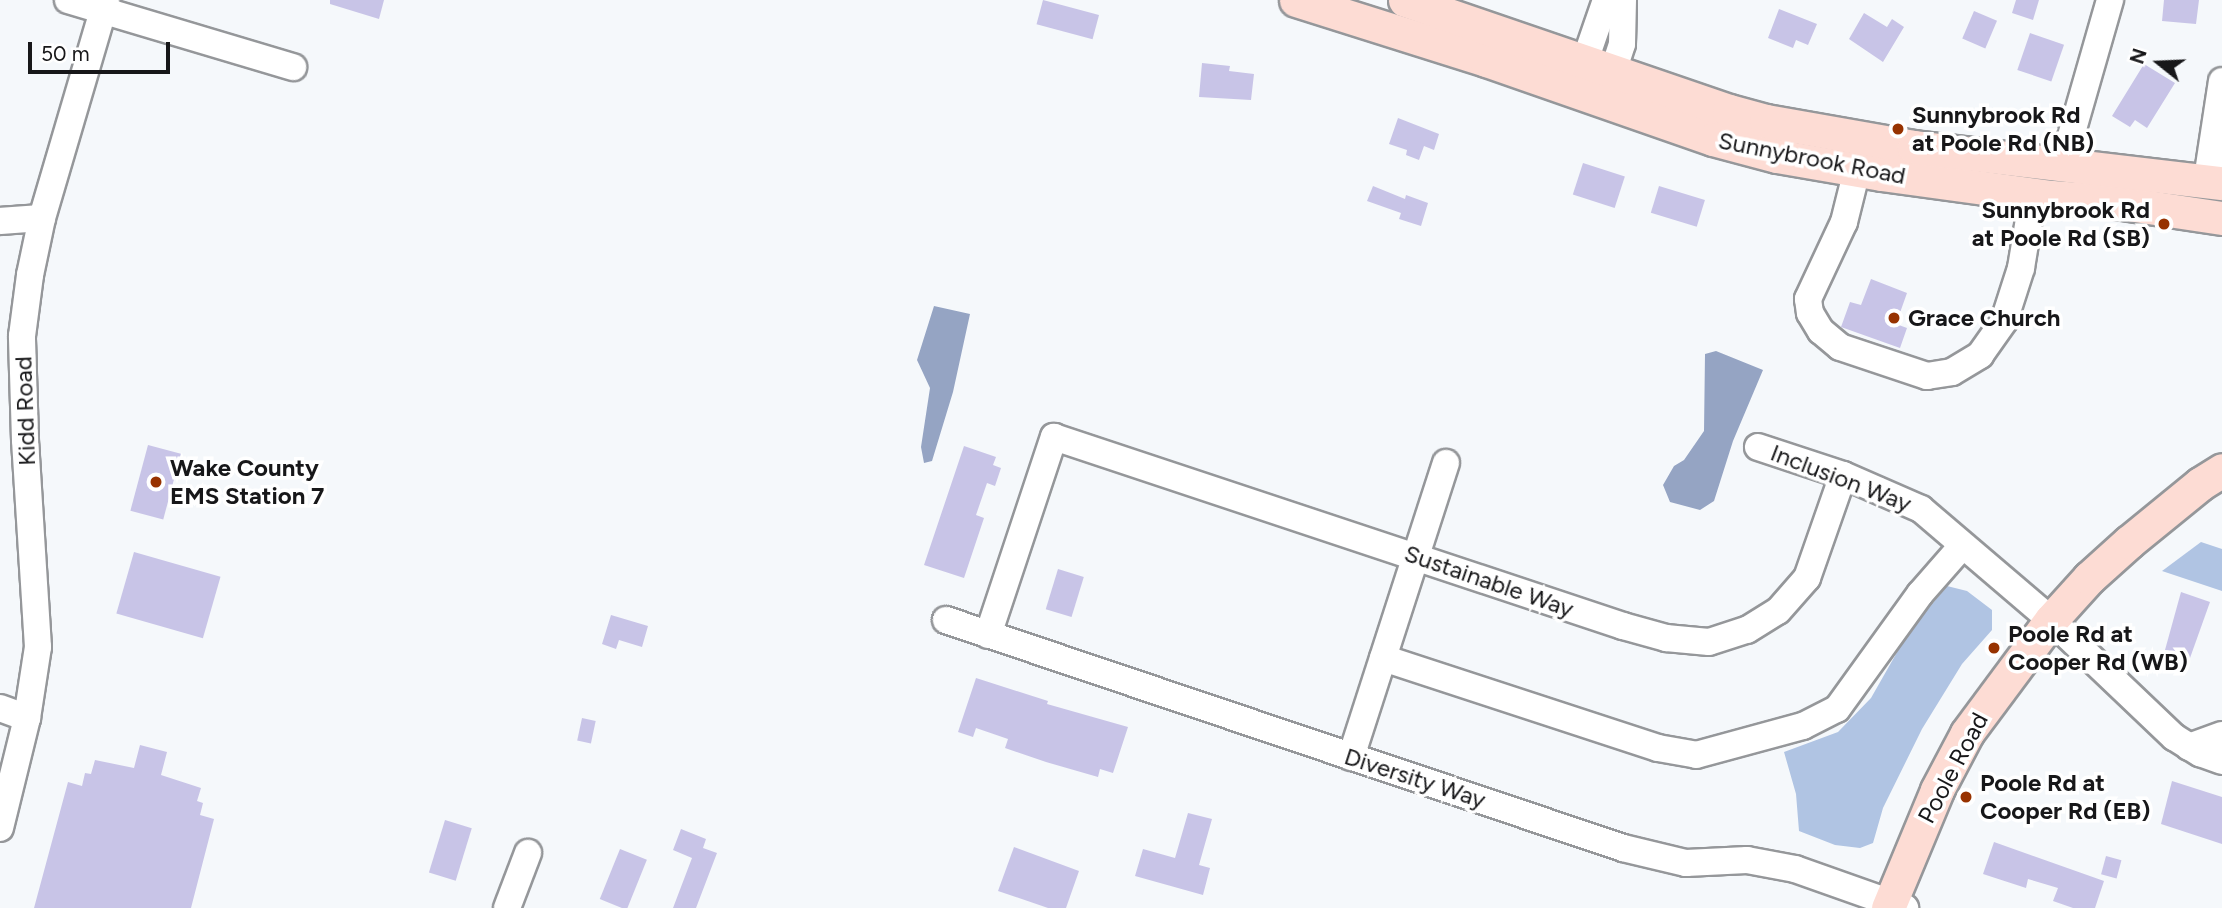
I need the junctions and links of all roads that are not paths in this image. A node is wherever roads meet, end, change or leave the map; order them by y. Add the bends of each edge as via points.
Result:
1 (68, 0) edge
2 (1296, 0) edge
3 (1405, 0) edge
4 (1605, 0) edge
5 (1623, 0) edge
6 (2110, 0) edge
7 (105, 5) edge
8 (293, 67) dead end
9 (1594, 81) junction
10 (2222, 81) edge
11 (1996, 157) junction
12 (2063, 164) junction
13 (1857, 170) junction
14 (2215, 181) edge
15 (2033, 195) junction
16 (42, 218) junction
17 (2222, 218) edge
18 (0, 220) edge
19 (11, 336) edge
20 (1758, 447) dead end
21 (1447, 463) dead end
22 (2222, 470) edge
23 (1843, 475) junction
24 (1962, 547) junction
25 (1416, 556) junction
26 (946, 620) dead end
27 (2050, 620) junction
28 (988, 635) junction
29 (1383, 658) junction
30 (0, 708) edge
31 (27, 718) junction
32 (2222, 735) edge
33 (2189, 747) junction
34 (1351, 757) junction
35 (2222, 761) edge
36 (0, 828) edge
37 (528, 853) dead end
38 (1894, 906) edge
39 (507, 908) edge

1 - 7 street
2 - 9 main road, Sunnybrook Road
3 - 9 main road, Sunnybrook Road
4 - 9 street
5 - 9 street via 1622,44
6 - 12 street
7 - 8 street
7 - 16 street, Kidd Road
9 - 11 main road, Sunnybrook Road via 1860,139
9 - 13 main road, Sunnybrook Road via 1713,139
10 - 14 street
11 - 12 main road, Sunnybrook Road
11 - 13 main road via 1953,169 1870,159
12 - 14 main road, Sunnybrook Road
13 - 15 main road, Sunnybrook Road
13 - 15 street via 1844,222 1808,299 1810,313 1821,331 1840,347 1927,376 1952,372 1980,355 2004,321 2021,268
15 - 17 main road, Sunnybrook Road
16 - 18 street
16 - 19 street, Kidd Road
19 - 31 street, Kidd Road via 25,440 38,647
20 - 23 street, Inclusion Way
21 - 25 street
22 - 27 main road, Poole Road via 2129,542
23 - 24 street, Inclusion Way via 1921,509
23 - 25 street, Sustainable Way via 1807,578 1778,611 1748,630 1709,642 1634,629
24 - 27 street, Inclusion Way
24 - 29 street via 1920,594 1837,709 1803,726 1696,755 1658,748
25 - 28 street, Sustainable Way via 1054,437
25 - 29 street
26 - 28 street, Diversity Way
27 - 33 street, Inclusion Way
27 - 38 main road, Poole Road via 1967,733 1937,790
28 - 34 street, Diversity Way
29 - 34 street
30 - 31 street
31 - 36 street, Kidd Road
32 - 33 street
33 - 35 street, Inclusion Way
34 - 38 street, Diversity Way via 1623,848 1686,863 1747,860 1795,869
37 - 39 street

